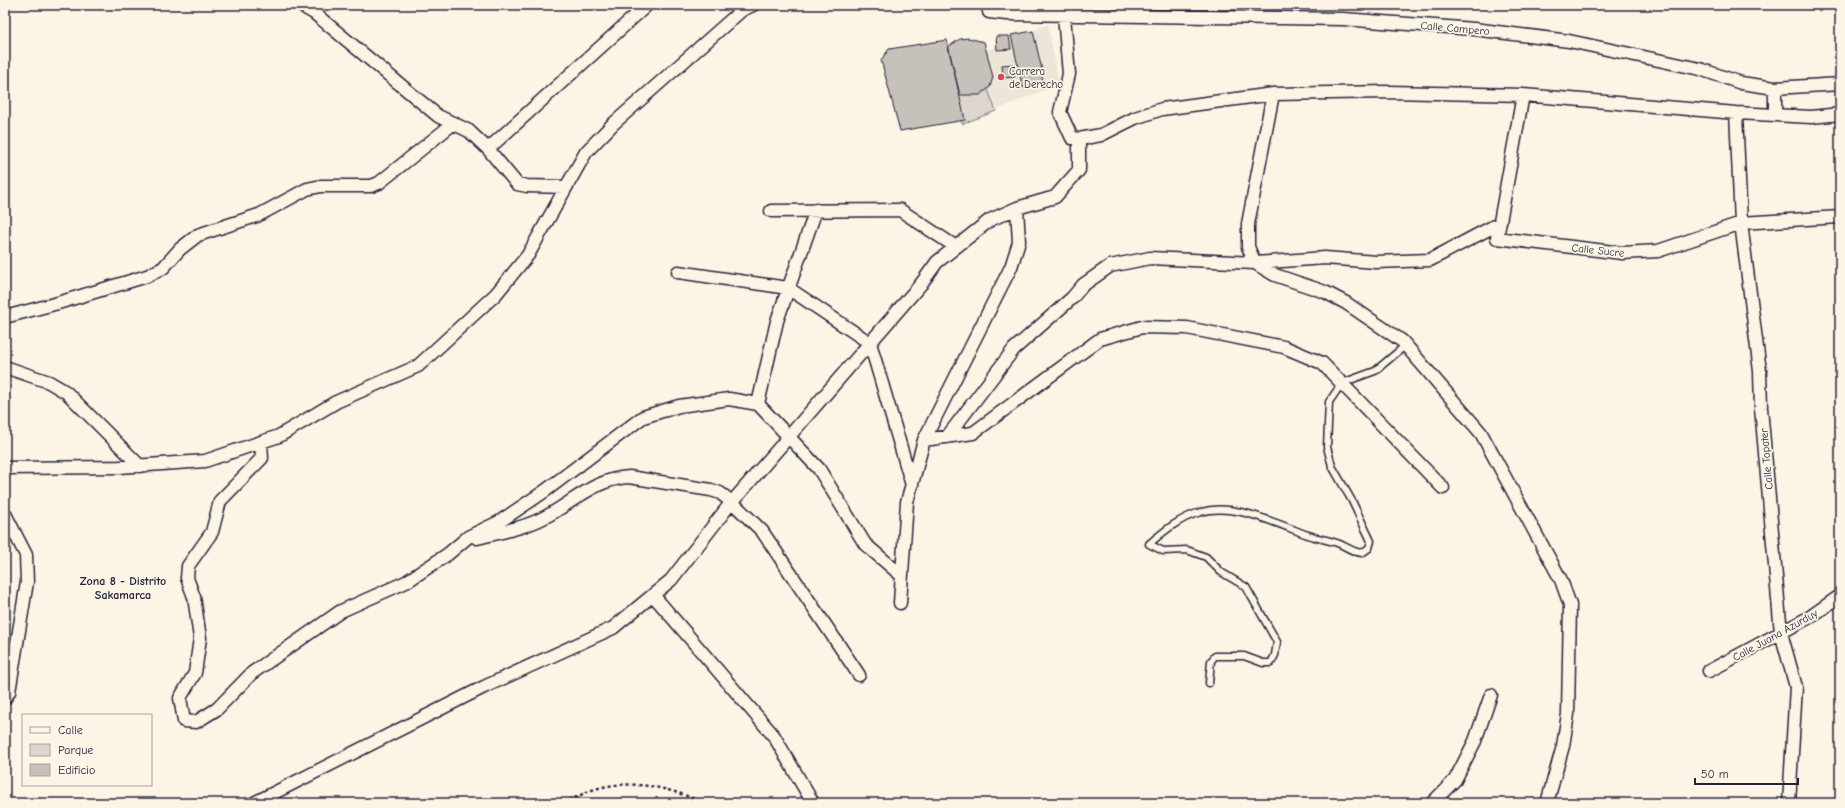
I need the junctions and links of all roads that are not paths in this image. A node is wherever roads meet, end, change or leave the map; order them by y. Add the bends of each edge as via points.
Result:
1 (300, 5) edge
2 (647, 5) edge
3 (753, 5) edge
4 (989, 5) edge
5 (1064, 16) junction
6 (1840, 84) edge
7 (1775, 88) junction
8 (1273, 94) junction
9 (1523, 95) junction
10 (1736, 113) junction
11 (1840, 114) edge
12 (1775, 115) junction
13 (454, 123) junction
14 (1079, 139) junction
15 (488, 149) junction
16 (566, 186) junction
17 (1017, 208) junction
18 (816, 210) junction
19 (771, 211) dead end
20 (1840, 217) edge
21 (1500, 223) junction
22 (1741, 223) junction
23 (956, 247) junction
24 (1255, 263) junction
25 (678, 272) dead end
26 (788, 288) junction
27 (5, 317) edge
28 (870, 343) junction
29 (1406, 345) junction
30 (5, 367) edge
31 (1342, 384) junction
32 (758, 404) junction
33 (790, 436) junction
34 (947, 437) junction
35 (924, 440) junction
36 (261, 442) junction
37 (140, 466) junction
38 (5, 468) edge
39 (912, 485) junction
40 (1443, 488) dead end
41 (732, 502) junction
42 (5, 514) edge
43 (462, 541) junction
44 (902, 576) junction
45 (653, 595) junction
46 (1840, 596) edge
47 (900, 603) dead end
48 (1781, 634) junction
49 (1709, 671) dead end
50 (859, 675) dead end
51 (1209, 683) dead end
52 (1491, 695) dead end
53 (5, 698) edge
54 (254, 803) edge
55 (813, 803) edge
56 (1432, 803) edge
57 (1547, 803) edge
58 (1790, 803) edge

1 - 13 street via 438,116
2 - 15 street
3 - 16 street via 742,10 613,124 586,152
4 - 5 street, Calle Campero via 989,12
5 - 7 street, Calle Campero via 1343,19 1474,29 1568,41 1700,69 1741,83
5 - 14 street via 1069,74 1060,112 1072,138
6 - 7 street, Calle Campero
7 - 12 street
8 - 9 street via 1389,92
8 - 14 street via 1162,108 1101,134
8 - 24 street via 1248,224 1248,247
9 - 10 street
9 - 21 street, Calle Sucre
10 - 12 street
10 - 22 street, Calle Topater
11 - 12 street via 1811,117
13 - 15 street via 469,131
13 - 27 street via 379,183 370,186 321,186 307,189 259,215 198,235 180,249 163,268 147,276
14 - 17 street via 1079,170 1067,185 1055,197
15 - 16 street via 517,184
16 - 36 street via 528,255 496,294 418,366 336,402 279,436
17 - 23 street via 990,220
17 - 35 street via 1019,242 1012,267
18 - 19 street
18 - 23 street via 900,210
18 - 26 street
20 - 22 street, Calle Sucre
21 - 22 street, Calle Sucre via 1497,238 1622,253 1658,251
21 - 24 street via 1430,260 1376,262 1325,258
22 - 48 street, Calle Topater via 1760,371
23 - 28 street via 937,262
24 - 29 street via 1275,275 1325,292 1346,303
24 - 34 street via 1150,258 1110,266 1083,285 1072,298 1014,349
25 - 26 street
26 - 28 street
26 - 32 street via 777,322
28 - 33 street
28 - 39 street
29 - 31 lane via 1375,371
29 - 57 street via 1481,432 1561,580 1570,604 1568,714 1563,746
30 - 37 street via 49,382 66,392
31 - 34 street via 1322,363 1284,347 1187,328 1142,327 1100,339 973,434
31 - 40 street
31 - 51 lane via 1329,402 1327,447 1332,466 1371,541 1370,548 1362,553 1353,552 1340,544 1255,515 1228,510 1202,511 1178,522 1149,544 1163,551 1187,550 1206,557 1221,572 1246,586 1277,642 1271,663 1263,663 1244,656 1215,656 1211,661
32 - 33 street
32 - 43 street via 729,399 679,406 642,417 546,492 499,522
33 - 41 street
33 - 44 street via 819,469 865,544
34 - 35 street
35 - 39 street
36 - 37 street via 205,461
36 - 43 street via 262,458 220,501 212,532 188,566 187,578 194,597 200,638 195,673 180,698 184,721 196,722 217,709 252,674 341,611 406,582 448,554
37 - 38 street
39 - 44 street via 907,502
41 - 43 street via 711,490 628,477 615,478 601,482 547,516 524,526
41 - 45 street via 671,580
41 - 50 street via 762,531
42 - 53 street via 26,555 27,582 9,692
44 - 47 street
45 - 54 street via 613,628 484,687
45 - 55 street via 774,736
46 - 48 street, Calle Juana Azurduy
48 - 49 street, Calle Juana Azurduy
48 - 58 street, Calle Topater via 1796,687
52 - 56 street via 1475,741 1455,780

